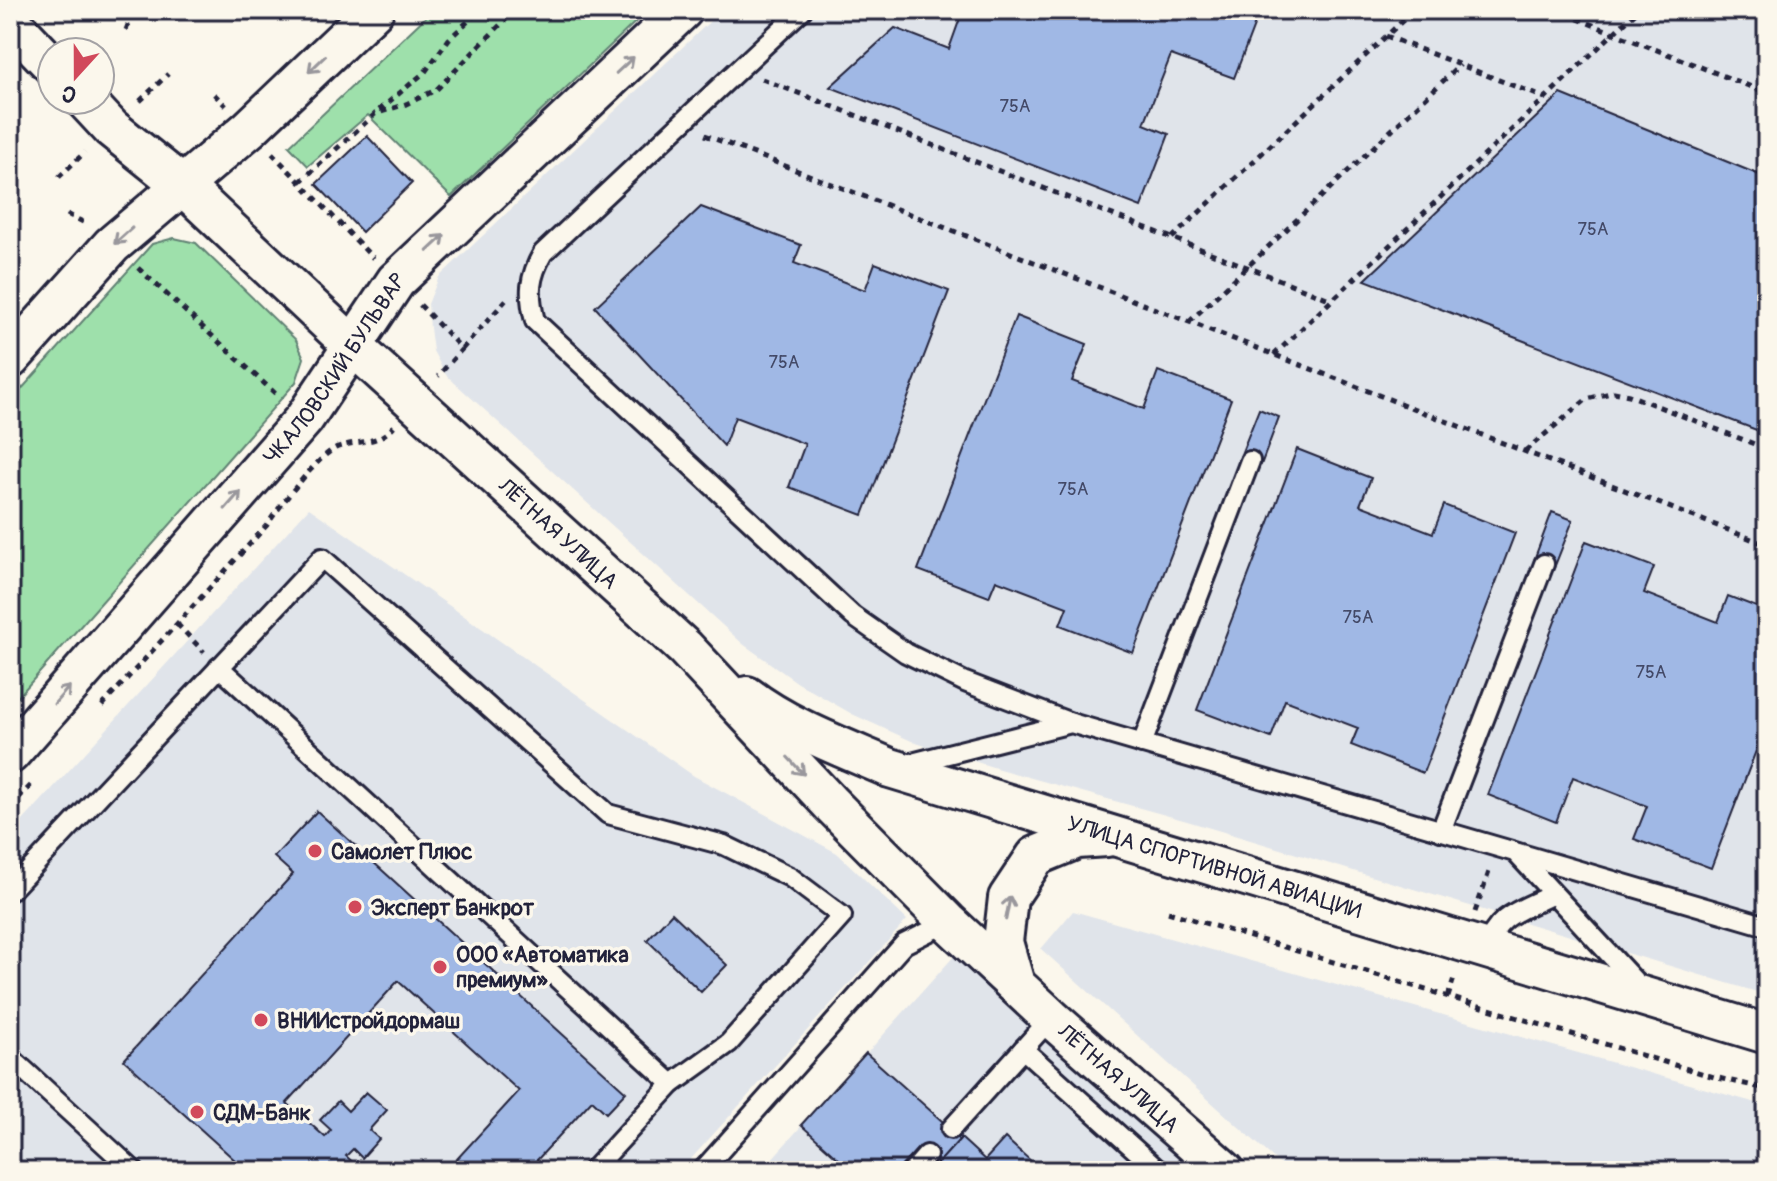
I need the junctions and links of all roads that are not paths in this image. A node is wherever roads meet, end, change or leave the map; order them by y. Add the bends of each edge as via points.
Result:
1 (374, 10) edge
2 (683, 10) edge
3 (802, 10) edge
4 (10, 21) edge
5 (36, 48) edge
6 (100, 116) edge
7 (182, 185) junction
8 (354, 347) junction
9 (10, 359) edge
10 (1250, 461) dead end
11 (1544, 564) dead end
12 (685, 648) junction
13 (219, 667) junction
14 (1071, 723) junction
15 (1142, 744) junction
16 (26, 763) edge
17 (890, 768) junction
18 (1441, 831) junction
19 (1119, 837) junction
20 (1515, 852) junction
21 (10, 891) edge
22 (1553, 894) junction
23 (948, 922) junction
24 (1767, 926) edge
25 (1486, 950) junction
26 (1015, 984) junction
27 (1654, 1001) junction
28 (1051, 1018) junction
29 (1767, 1034) edge
30 (1023, 1049) junction
31 (10, 1057) edge
32 (672, 1084) junction
33 (951, 1129) dead end
34 (927, 1155) dead end
35 (134, 1171) edge
36 (592, 1171) edge
37 (702, 1171) edge
38 (913, 1171) edge
39 (1159, 1171) edge
40 (1225, 1171) edge

1 -> 7 street
8 -> 2 street, ЧКАЛОВСКИЙ БУЛЬВАР via 396,281
3 - 14 lane via 543,253 530,284 535,321 853,616 906,653 965,682
4 - 5 street
6 - 7 street, ЛЁТНАЯ УЛИЦА
7 - 8 street, ЛЁТНАЯ УЛИЦА
7 -> 9 street via 112,245
8 - 12 street, ЛЁТНАЯ УЛИЦА
16 -> 8 street, ЧКАЛОВСКИЙ БУЛЬВАР via 304,419
10 - 15 lane
11 - 18 lane
12 - 17 street, УЛИЦА СПОРТИВНОЙ АВИАЦИИ via 761,706
12 -> 23 street, ЛЁТНАЯ УЛИЦА
13 - 21 lane
13 - 32 lane
13 - 32 lane via 322,558 608,814 724,845 790,877 842,916 729,1043
14 - 15 lane
14 - 17 lane
15 - 18 lane
17 - 19 street, УЛИЦА СПОРТИВНОЙ АВИАЦИИ
18 - 20 lane
19 - 25 street, УЛИЦА СПОРТИВНОЙ АВИАЦИИ
26 -> 19 street via 1003,942 1008,898 1036,856 1077,839
20 - 22 lane
20 - 24 lane
22 - 25 lane via 1502,920
22 - 27 lane
23 - 26 street, ЛЁТНАЯ УЛИЦА
23 - 37 lane via 904,944
25 - 27 street, УЛИЦА СПОРТИВНОЙ АВИАЦИИ
26 - 28 street, ЛЁТНАЯ УЛИЦА
27 - 29 street, УЛИЦА СПОРТИВНОЙ АВИАЦИИ
28 - 30 lane
28 - 40 street, ЛЁТНАЯ УЛИЦА
30 - 33 lane
30 - 39 lane
31 - 35 lane
32 - 36 lane
34 - 38 lane

